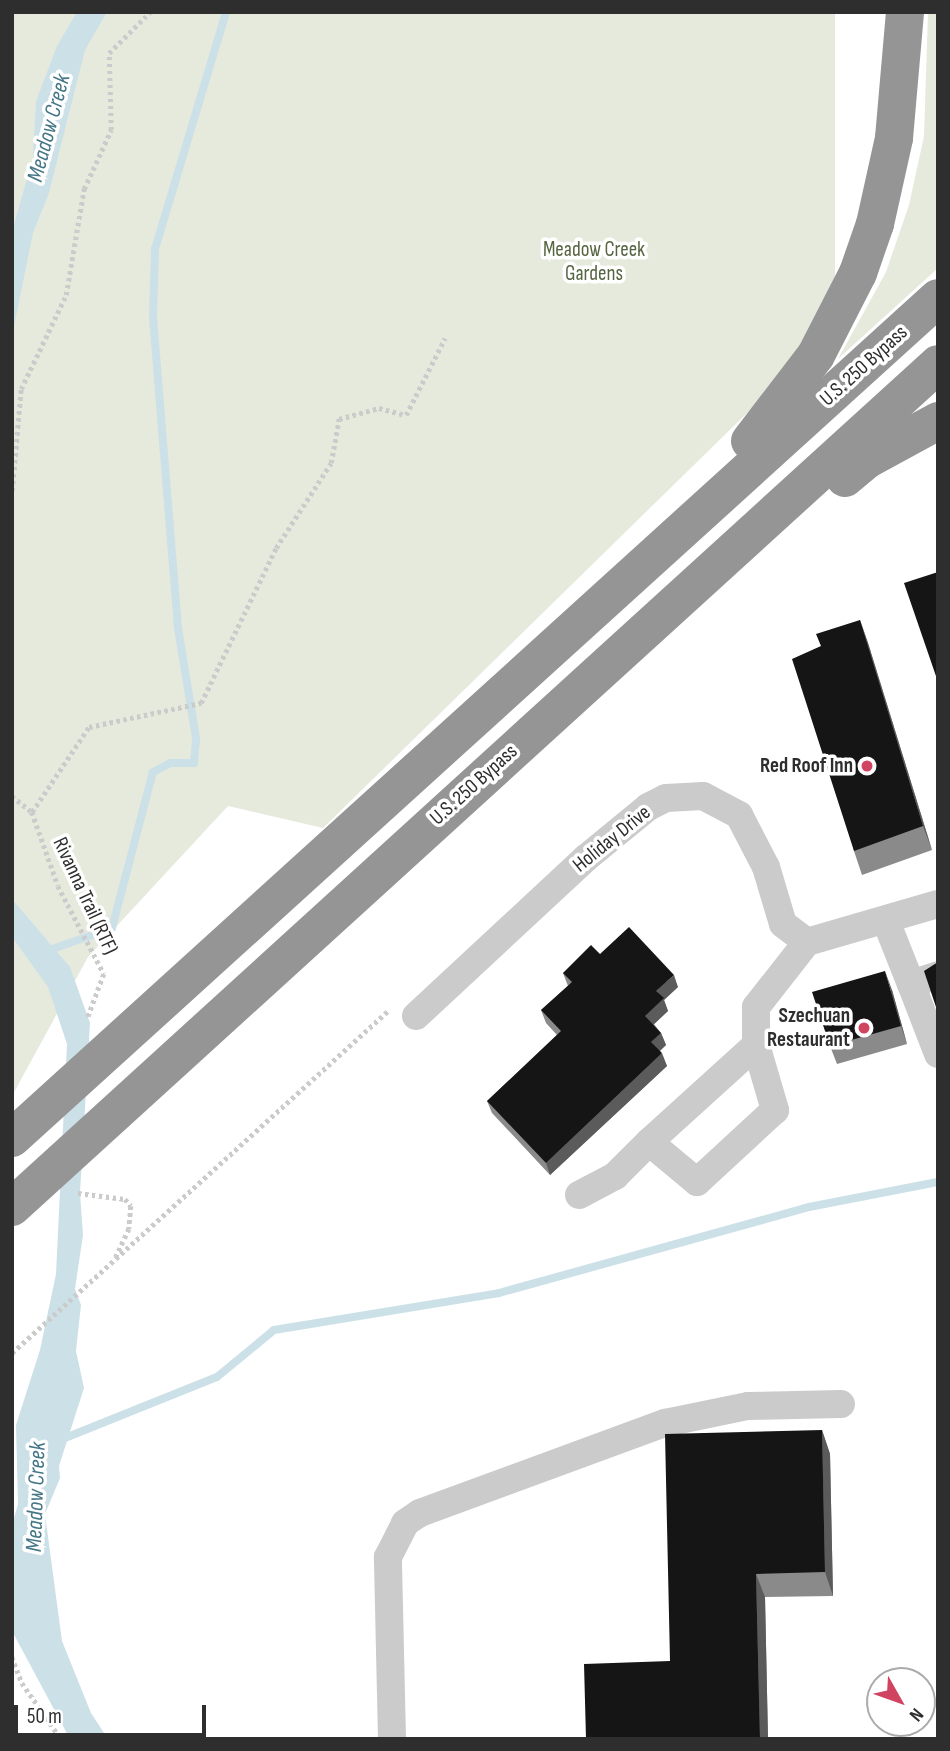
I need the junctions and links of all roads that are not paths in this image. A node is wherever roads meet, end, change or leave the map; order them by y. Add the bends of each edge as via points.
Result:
1 (905, 12) edge
2 (938, 298) edge
3 (938, 364) edge
4 (938, 421) edge
5 (684, 528) junction
6 (588, 681) junction
7 (938, 904) edge
8 (886, 920) junction
9 (807, 942) junction
10 (938, 975) edge
11 (911, 984) junction
12 (407, 1009) road end
13 (755, 1045) junction
14 (938, 1054) edge
15 (12, 1138) edge
16 (649, 1142) junction
17 (579, 1195) dead end
18 (12, 1208) edge
19 (841, 1404) dead end
20 (392, 1739) edge

1 - 5 highway via 894,138 875,224 858,273 816,355 772,417 704,486
2 - 5 highway, U.S. 250 Bypass
3 - 6 highway, U.S. 250 Bypass
4 - 6 highway via 868,458 711,595
5 - 15 highway, U.S. 250 Bypass
6 - 18 highway, U.S. 250 Bypass
7 - 8 street
8 - 9 street
8 - 11 street
9 - 12 street, Holiday Drive via 783,925 766,867 739,815 703,796 666,798 648,807
9 - 13 street via 756,1007
10 - 11 street
11 - 14 street
13 - 16 street
13 - 16 street via 775,1110 697,1182
16 - 17 street via 615,1176
19 - 20 street via 748,1406 677,1419 420,1513 405,1524 388,1557

